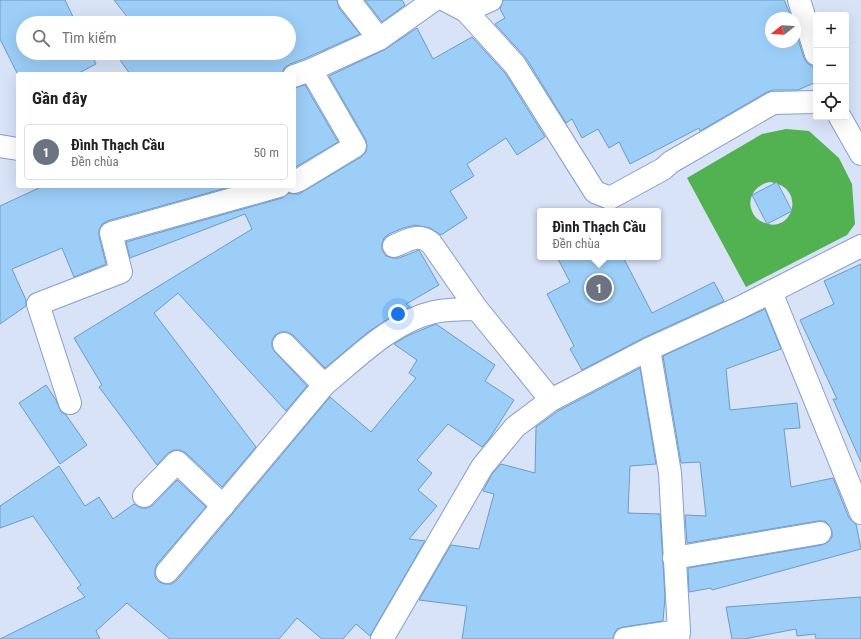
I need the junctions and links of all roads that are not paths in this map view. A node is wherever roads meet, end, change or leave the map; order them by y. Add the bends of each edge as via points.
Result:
1 (349, 0) edge
2 (434, 0) edge
3 (445, 0) edge
4 (491, 0) edge
5 (798, 0) edge
6 (466, 11) junction
7 (379, 39) junction
8 (814, 48) edge
9 (302, 73) edge
10 (813, 102) edge
11 (842, 120) edge
12 (0, 146) edge
13 (16, 149) edge
14 (861, 154) edge
15 (296, 181) edge
16 (272, 188) edge
17 (394, 246) dead end
18 (861, 246) edge
19 (771, 292) junction
20 (477, 309) junction
21 (284, 344) dead end
22 (649, 349) junction
23 (324, 385) junction
24 (551, 400) junction
25 (70, 403) dead end
26 (144, 496) dead end
27 (222, 506) junction
28 (861, 513) edge
29 (820, 533) dead end
30 (674, 558) junction
31 (166, 572) dead end
32 (678, 635) edge
33 (382, 639) edge
34 (625, 639) edge

1 - 7 street
2 - 7 street
3 - 6 street
4 - 6 street
5 - 8 street
6 - 10 street via 515,65 595,192 610,198 773,103
7 - 9 street
9 - 15 street via 355,146
11 - 14 street
12 - 13 street
16 - 25 street via 111,233 121,272 38,304
17 - 20 street via 412,238 422,238 431,243
18 - 19 street
19 - 22 street
19 - 28 street
20 - 23 street via 450,309 417,318 384,336
20 - 24 street
21 - 23 street
22 - 24 street
22 - 30 street via 670,473
23 - 27 street
24 - 33 street via 515,428 482,468
26 - 27 street via 177,462
27 - 31 street
29 - 30 street
30 - 32 street
32 - 34 street

